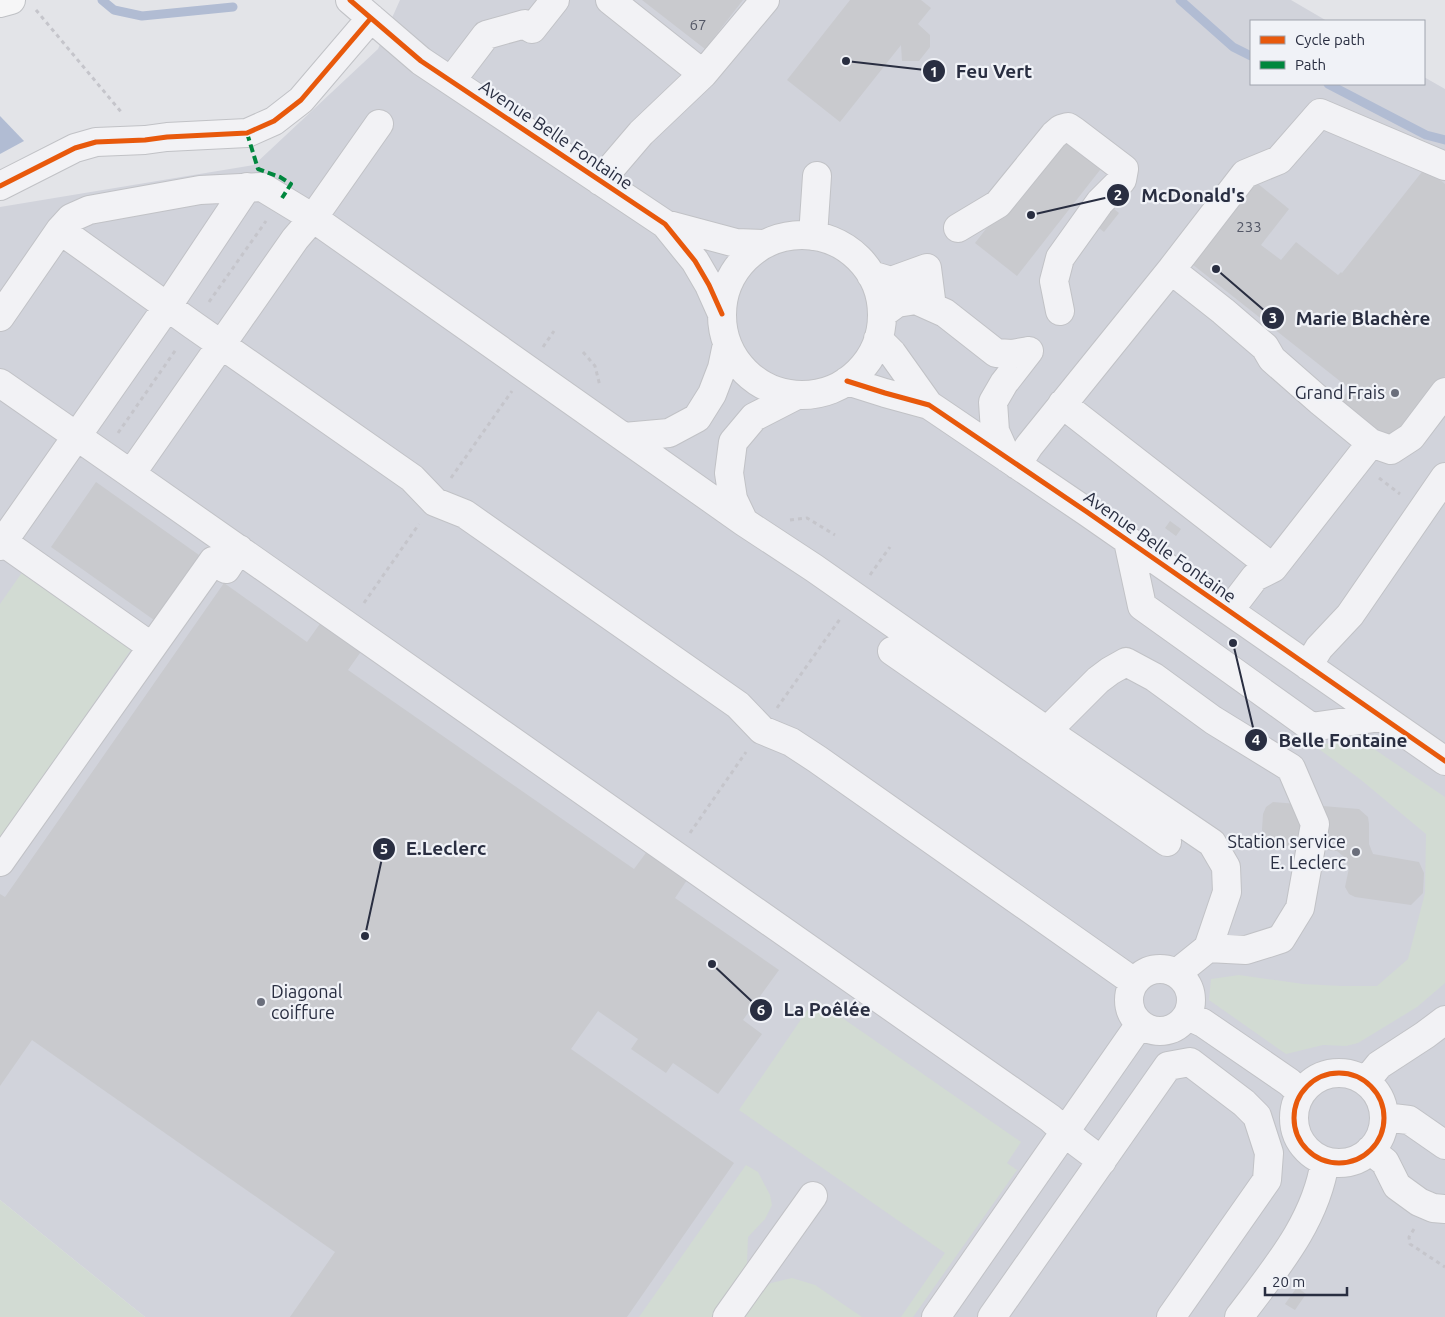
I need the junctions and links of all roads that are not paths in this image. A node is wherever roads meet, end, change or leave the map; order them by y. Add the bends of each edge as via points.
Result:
1 (350, 0) edge
2 (555, 0) edge
3 (610, 0) edge
4 (765, 0) edge
5 (0, 3) edge
6 (23, 5) edge
7 (371, 18) junction
8 (703, 74) junction
9 (450, 80) junction
10 (379, 124) dead end
11 (1445, 166) edge
12 (817, 176) dead end
13 (600, 181) junction
14 (0, 186) edge
15 (247, 188) junction
16 (313, 218) junction
17 (665, 224) junction
18 (958, 228) dead end
19 (60, 230) junction
20 (813, 236) junction
21 (765, 244) junction
22 (1170, 270) junction
23 (871, 275) junction
24 (167, 307) junction
25 (932, 307) junction
26 (1060, 311) dead end
27 (722, 314) junction
28 (0, 317) edge
29 (880, 327) junction
30 (727, 344) junction
31 (222, 345) junction
32 (847, 381) junction
33 (0, 383) edge
34 (1445, 392) edge
35 (797, 395) junction
36 (1062, 404) junction
37 (929, 405) junction
38 (76, 436) junction
39 (624, 437) junction
40 (1364, 452) junction
41 (1012, 461) junction
42 (131, 474) junction
43 (1445, 477) edge
44 (744, 522) junction
45 (1128, 541) junction
46 (1, 544) edge
47 (239, 550) junction
48 (1273, 568) junction
49 (1229, 611) junction
50 (152, 647) junction
51 (892, 651) dead end
52 (1308, 666) junction
53 (1381, 717) junction
54 (1047, 731) junction
55 (1445, 761) edge
56 (1167, 842) dead end
57 (0, 862) edge
58 (1208, 948) junction
59 (1177, 973) junction
60 (1134, 982) junction
61 (1188, 1016) junction
62 (1445, 1020) edge
63 (1140, 1024) junction
64 (1366, 1081) junction
65 (1301, 1093) junction
66 (1384, 1118) junction
67 (1065, 1132) junction
68 (1445, 1145) edge
69 (1370, 1150) junction
70 (1102, 1161) junction
71 (1325, 1161) junction
72 (813, 1196) dead end
73 (1445, 1209) edge
74 (727, 1317) edge
75 (936, 1317) edge
76 (992, 1317) edge
77 (1171, 1317) edge
78 (1239, 1317) edge

1 - 7 street, Avenue Belle Fontaine
2 - 9 street via 532,29 524,24 486,35
3 - 8 street
4 - 8 street
5 - 6 main road
7 - 9 street, Avenue Belle Fontaine via 421,61
7 - 14 street via 301,100 274,121 247,133 96,142 75,148
8 - 13 street via 641,132
9 - 13 street, Avenue Belle Fontaine
10 - 16 street
11 - 22 street via 1320,113 1279,160 1246,174
12 - 20 street
13 - 17 street, Avenue Belle Fontaine
15 - 16 street via 262,186
15 - 19 street via 200,190 89,210 72,218
15 - 24 street
16 - 31 street
16 - 39 street
17 - 21 street, Avenue Belle Fontaine via 736,243
17 - 27 street, Avenue Belle Fontaine via 695,261
18 - 26 street via 998,204 1061,129 1068,127 1124,169 1122,180 1100,202 1060,258 1054,281
19 - 24 street
19 - 28 street
20 - 21 street via 788,236
20 - 23 street via 843,247 856,256
21 - 27 street via 734,272 725,292
22 - 36 street
22 - 40 street via 1266,347 1272,359 1321,402
23 - 25 street via 891,281 927,268
23 - 29 street via 879,294
24 - 31 street
24 - 38 street
25 - 29 street via 916,300 897,303
25 - 41 street via 945,313 996,353 1029,350 993,402 995,431
27 - 30 street
29 - 32 street via 871,355
29 - 37 street, Avenue Belle Fontaine via 892,353
30 - 35 street via 738,364 754,380 774,390
30 - 39 street via 712,394 698,418 669,433
31 - 42 street
31 - 60 street via 412,478 435,502 465,514 738,705 762,730 791,742 817,759
32 - 35 street via 823,392
32 - 37 street, Avenue Belle Fontaine
33 - 38 street
34 - 40 street via 1411,437 1391,450
35 - 44 street via 754,417 733,442 729,473 733,499
36 - 41 street via 1029,446
36 - 48 street
37 - 41 street, Avenue Belle Fontaine
38 - 42 street
38 - 46 street
39 - 44 street
40 - 48 street
41 - 45 street, Avenue Belle Fontaine
42 - 47 street
43 - 52 street via 1350,615 1319,648
44 - 54 street
45 - 49 street, Avenue Belle Fontaine
45 - 53 street via 1142,606 1311,727
46 - 50 street
47 - 50 street via 226,570 213,561
47 - 67 street via 1050,1118
48 - 49 street via 1255,577
49 - 52 street, Avenue Belle Fontaine
50 - 57 street
51 - 56 street
52 - 53 street, Avenue Belle Fontaine
53 - 55 street, Avenue Belle Fontaine
54 - 58 street via 1212,843 1226,867 1228,892
54 - 58 street via 1098,680 1126,662 1292,768 1315,824 1300,908 1281,939 1246,950
58 - 59 street
59 - 60 street via 1158,968 1149,970
59 - 61 street via 1189,987 1192,997
60 - 63 street via 1128,999 1129,1009
61 - 63 street via 1166,1031 1156,1032
61 - 65 street via 1290,1082
62 - 64 street via 1379,1065
63 - 67 street
64 - 65 street via 1338,1072 1311,1082
64 - 66 street via 1376,1091
65 - 71 street via 1295,1106 1296,1133 1303,1145
66 - 68 street via 1409,1120
66 - 69 street via 1378,1141
67 - 70 street
67 - 75 street
69 - 71 street via 1349,1162
69 - 73 street via 1385,1162 1417,1215 1433,1208
70 - 76 street
70 - 77 street via 1168,1066 1190,1062 1257,1116 1269,1153 1267,1180
71 - 78 street via 1308,1217 1284,1258
72 - 74 street

